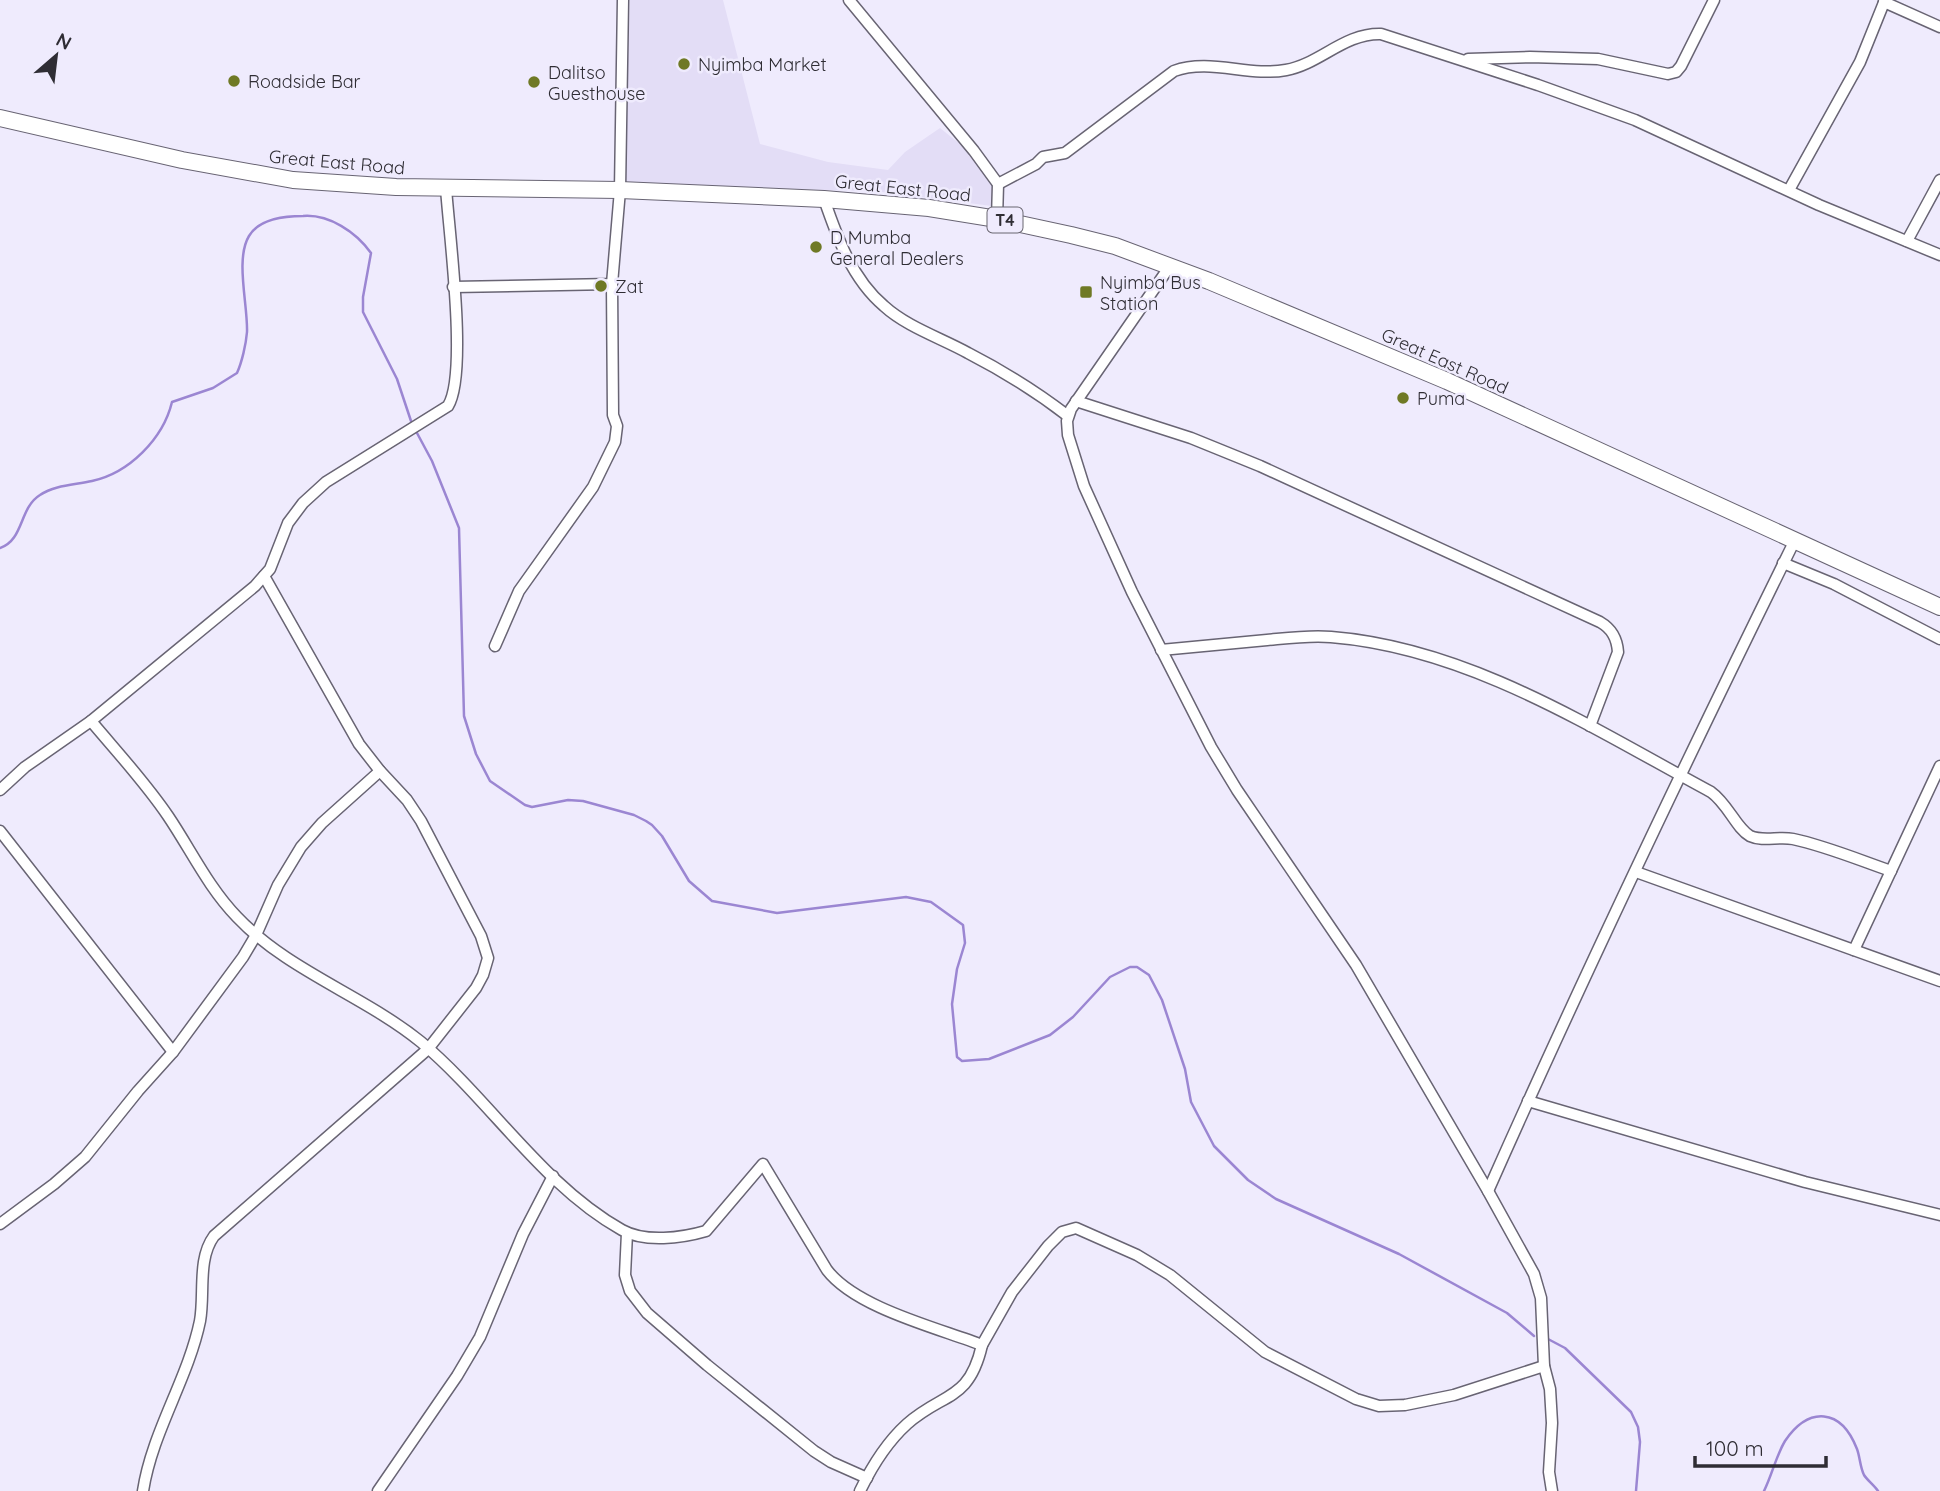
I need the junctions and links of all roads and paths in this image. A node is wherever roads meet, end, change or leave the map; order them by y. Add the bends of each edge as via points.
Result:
1 (623, 0) edge
2 (849, 0) edge
3 (1714, 0) edge
4 (1885, 1) edge
5 (1940, 27) edge
6 (1462, 59) junction
7 (0, 118) edge
8 (1940, 180) edge
9 (998, 184) junction
10 (446, 188) junction
11 (620, 190) junction
12 (1789, 190) junction
13 (824, 199) junction
14 (998, 219) junction
15 (1907, 241) junction
16 (1940, 255) edge
17 (1170, 266) junction
18 (612, 284) junction
19 (453, 287) junction
20 (1076, 401) junction
21 (1068, 416) junction
22 (1794, 540) junction
23 (1783, 563) junction
24 (264, 576) junction
25 (1940, 607) edge
26 (1940, 639) edge
27 (495, 646) dead end
28 (1161, 650) junction
29 (91, 721) junction
30 (1590, 726) junction
31 (1940, 766) edge
32 (380, 771) junction
33 (1682, 776) junction
34 (0, 790) edge
35 (0, 831) edge
36 (1636, 872) junction
37 (1891, 872) junction
38 (256, 935) junction
39 (1854, 950) junction
40 (1940, 981) edge
41 (428, 1049) junction
42 (173, 1052) junction
43 (1528, 1101) junction
44 (553, 1176) junction
45 (1488, 1191) junction
46 (1940, 1215) edge
47 (0, 1224) edge
48 (627, 1233) junction
49 (982, 1345) junction
50 (1544, 1366) junction
51 (867, 1478) junction
52 (143, 1491) edge
53 (378, 1491) edge
54 (860, 1491) edge
55 (1552, 1491) edge

1 - 11 street
2 - 9 street
3 - 6 street via 1676,72 1668,74 1598,59
4 - 5 street
4 - 12 street via 1860,61
6 - 9 street via 1371,34 1288,70 1179,69 1065,153 1043,157
6 - 12 street via 1635,120
7 - 10 highway, Great East Road / T4 via 256,174 342,184
8 - 15 street
9 - 14 street
10 - 11 highway, Great East Road / T4
10 - 19 street
11 - 13 highway, Great East Road / T4
11 - 18 street
12 - 15 street
13 - 14 highway, Great East Road / T4
13 - 21 street via 853,268 883,306 994,367
14 - 17 highway, Great East Road / T4 via 1115,246
15 - 16 street
17 - 20 street
17 - 22 highway, Great East Road / T4 via 1447,381
18 - 19 street
18 - 27 street via 615,442 593,487 519,591
19 - 24 street via 458,353 455,388 448,406 326,482 303,503 288,523
20 - 21 street
20 - 30 street via 1260,466 1608,627 1618,652
21 - 28 street via 1068,435 1084,486
22 - 23 street
22 - 25 highway, Great East Road / T4
23 - 26 street
23 - 33 street
24 - 29 street
24 - 32 street via 334,702
28 - 30 street via 1297,637 1378,642 1491,678
28 - 45 street via 1237,790 1356,965
29 - 34 street via 24,767
29 - 38 street via 153,794 218,896
30 - 33 street
31 - 37 street
32 - 38 street via 302,847
32 - 41 street via 415,810 488,951 487,966 476,988
33 - 36 street
33 - 37 street via 1722,800 1741,829 1752,836 1801,840
35 - 42 street
36 - 39 street
36 - 43 street
37 - 39 street
38 - 41 street
38 - 42 street
39 - 40 street
41 - 44 street
41 - 52 street via 209,1243 200,1321
42 - 47 street via 85,1157
43 - 45 street
43 - 46 street via 1805,1182
44 - 48 street
44 - 53 street via 474,1347
45 - 50 street via 1534,1274 1541,1298
48 - 49 street via 654,1237 706,1231 763,1164 837,1282 901,1315
48 - 51 street via 625,1275 646,1313 814,1451
49 - 50 street via 1012,1293 1048,1246 1062,1232 1076,1228 1170,1275 1265,1353 1368,1403 1405,1405 1454,1395
49 - 51 street via 966,1384 907,1424 880,1454
50 - 55 street via 1550,1389
51 - 54 street

